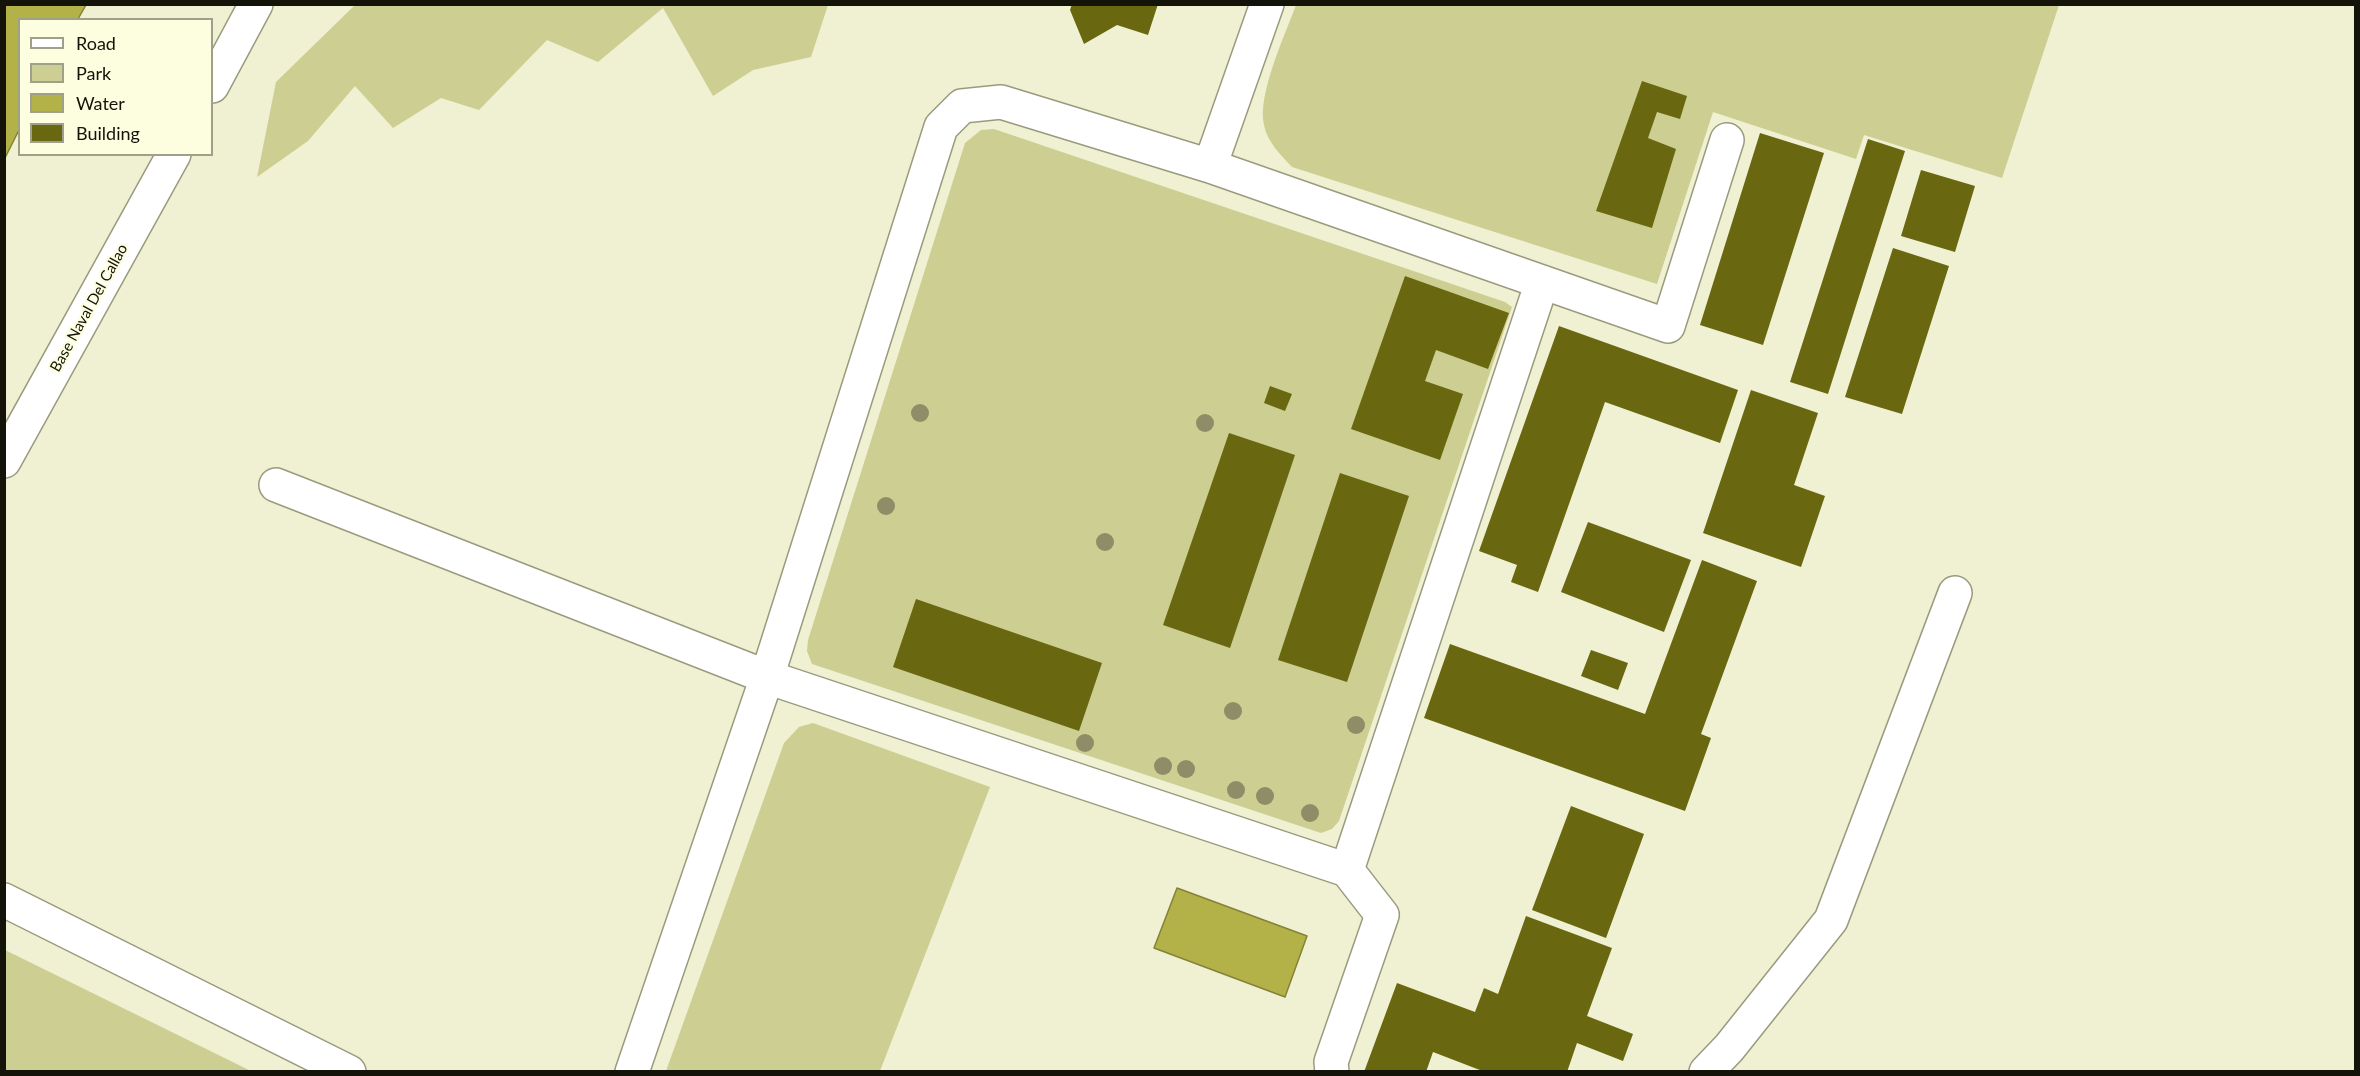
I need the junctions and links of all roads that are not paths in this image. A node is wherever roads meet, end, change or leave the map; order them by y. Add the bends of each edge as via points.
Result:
1 (256, 4) edge
2 (1267, 4) edge
3 (213, 84) edge
4 (1727, 140) dead end
5 (173, 156) edge
6 (1210, 166) junction
7 (1542, 282) junction
8 (4, 461) edge
9 (276, 485) dead end
10 (1955, 593) dead end
11 (766, 677) junction
12 (1347, 870) junction
13 (4, 900) edge
14 (349, 1071) edge
15 (632, 1071) edge
16 (1332, 1071) edge
17 (1706, 1071) edge

1 - 3 lane
2 - 6 lane
4 - 7 lane via 1668,326
5 - 8 lane, Base Naval Del Callao
6 - 7 lane
6 - 11 lane via 1001,102 962,106 941,127
7 - 12 lane
9 - 11 lane
10 - 17 lane via 1831,920 1729,1048
11 - 12 lane
11 - 15 lane
12 - 16 lane via 1382,915 1331,1062
13 - 14 lane

